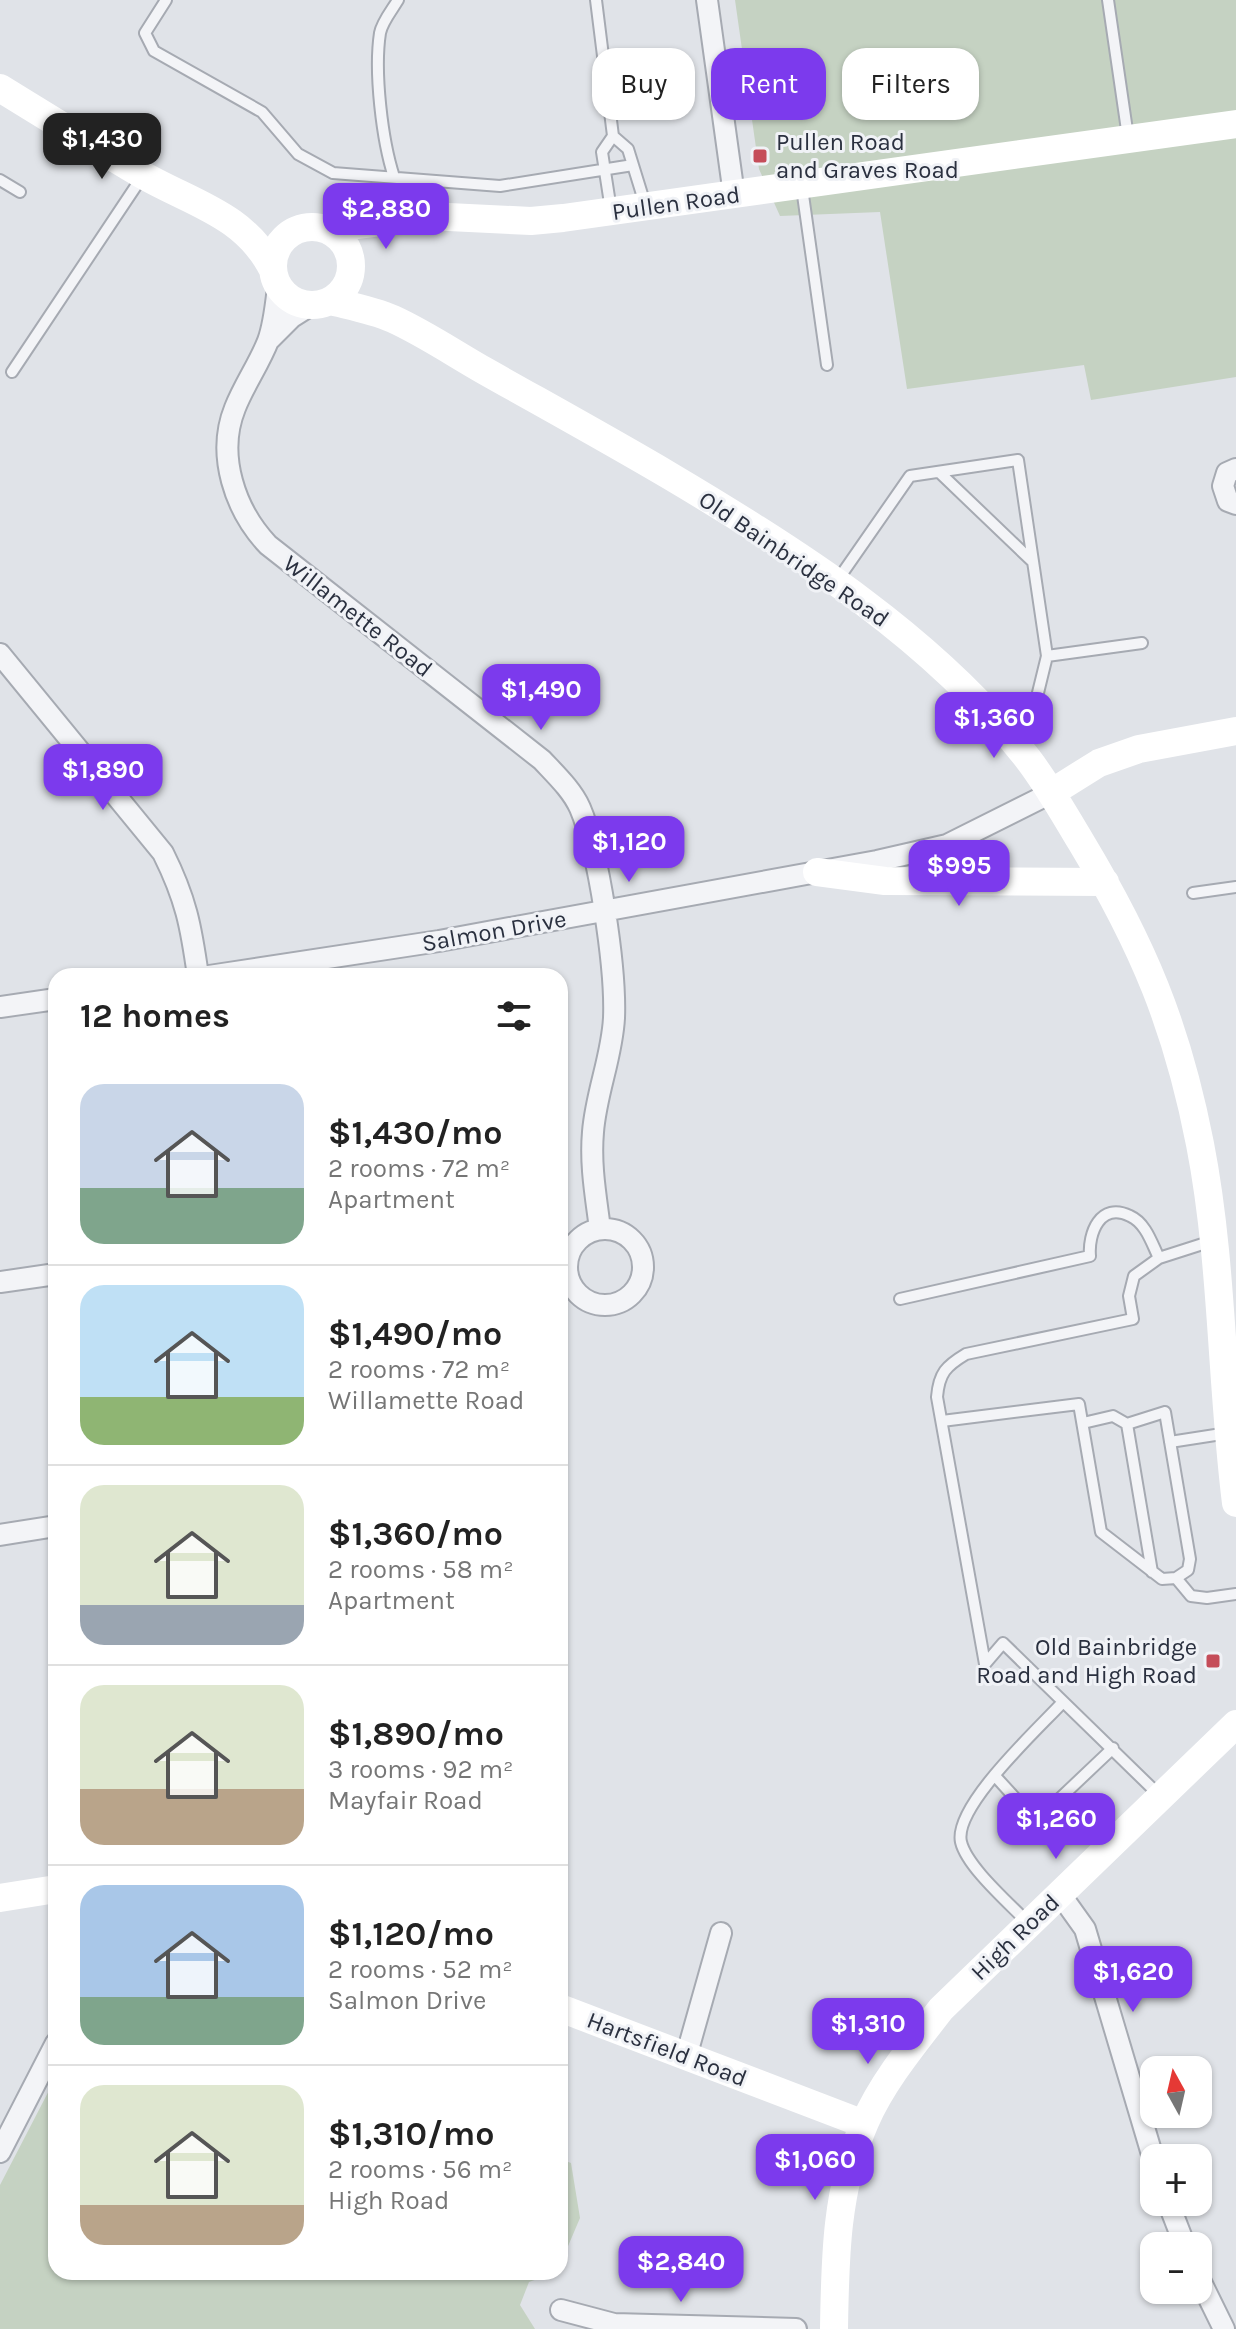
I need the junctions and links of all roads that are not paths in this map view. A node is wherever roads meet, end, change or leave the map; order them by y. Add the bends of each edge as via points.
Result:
1 (166, 0) edge
2 (398, 0) edge
3 (596, 0) edge
4 (707, 0) edge
5 (1108, 0) edge
6 (0, 88) edge
7 (1236, 124) edge
8 (613, 136) junction
9 (1128, 139) junction
10 (633, 165) junction
11 (604, 169) junction
12 (143, 176) junction
13 (394, 177) junction
14 (0, 180) edge
15 (801, 185) junction
16 (20, 192) dead end
17 (734, 195) junction
18 (646, 207) junction
19 (611, 212) junction
20 (399, 217) junction
21 (234, 223) junction
22 (325, 229) junction
23 (288, 234) junction
24 (350, 264) junction
25 (275, 277) junction
26 (320, 303) junction
27 (390, 317) junction
28 (269, 340) junction
29 (827, 365) dead end
30 (12, 372) dead end
31 (1236, 469) edge
32 (939, 472) junction
33 (1236, 504) edge
34 (1033, 562) junction
35 (836, 582) junction
36 (1142, 643) dead end
37 (0, 654) edge
38 (1047, 656) junction
39 (1236, 731) edge
40 (1010, 739) junction
41 (1051, 793) junction
42 (817, 872) junction
43 (1105, 882) junction
44 (1236, 887) edge
45 (1193, 893) dead end
46 (603, 911) junction
47 (197, 968) edge
48 (262, 968) edge
49 (48, 1000) edge
50 (0, 1007) edge
51 (600, 1229) dead end
52 (1213, 1241) junction
53 (1159, 1258) junction
54 (48, 1275) edge
55 (0, 1282) edge
56 (900, 1299) dead end
57 (942, 1421) junction
58 (1083, 1423) junction
59 (1127, 1424) junction
60 (1170, 1442) junction
61 (1232, 1446) edge
62 (1236, 1503) edge
63 (48, 1527) edge
64 (0, 1535) edge
65 (1152, 1572) junction
66 (1176, 1578) junction
67 (1236, 1594) edge
68 (1062, 1703) junction
69 (1236, 1724) edge
70 (1113, 1748) junction
71 (995, 1776) junction
72 (1161, 1796) junction
73 (48, 1890) edge
74 (1060, 1894) junction
75 (0, 1898) edge
76 (1028, 1924) junction
77 (721, 1933) dead end
78 (568, 2011) edge
79 (686, 2057) junction
80 (48, 2059) edge
81 (864, 2124) junction
82 (1149, 2144) edge
83 (0, 2152) edge
84 (1212, 2304) edge
85 (561, 2310) dead end
86 (796, 2329) edge
87 (834, 2329) edge
88 (1224, 2329) edge

1 - 13 lane via 145,33 154,51 262,112 298,154 333,173
2 - 13 lane via 380,30 379,52 383,143
3 - 8 lane
4 - 17 street
5 - 9 lane
6 - 12 main road
7 - 9 main road, Pullen Road
8 - 10 lane via 628,149
8 - 11 lane via 602,152
9 - 15 main road, Pullen Road
10 - 11 lane
10 - 18 lane
11 - 13 lane via 500,186
11 - 19 lane
12 - 21 main road
12 - 30 lane
14 - 16 lane
15 - 17 main road, Pullen Road
15 - 29 lane
17 - 18 main road, Pullen Road
18 - 19 main road, Pullen Road
19 - 20 main road, Pullen Road via 531,221
20 - 22 main road, Pullen Road
20 - 24 main road, Pullen Road via 375,226 362,238
21 - 23 main road
21 - 25 main road via 261,246
22 - 23 main road via 306,227
22 - 24 main road via 341,240
23 - 25 main road via 276,249
24 - 26 main road via 344,289
24 - 27 main road, Old Bainbridge Road
25 - 26 main road via 287,296
25 - 28 street, Willamette Road
26 - 27 main road, Old Bainbridge Road
26 - 28 street, Willamette Road via 292,317
27 - 35 main road, Old Bainbridge Road via 729,511
28 - 46 street, Willamette Road via 233,412 228,437 234,487 252,528 542,760 565,785 590,833
31 - 33 street via 1227,473 1223,486 1228,501
32 - 34 lane
32 - 34 lane via 1018,460
32 - 35 lane via 910,476
34 - 38 lane
35 - 40 main road, Old Bainbridge Road via 957,683
36 - 38 lane
37 - 47 street via 163,853 190,915
38 - 40 lane via 1035,705
39 - 41 main road via 1139,749 1099,763
40 - 41 main road, Old Bainbridge Road
41 - 42 street, Salmon Drive via 947,845
41 - 43 main road, Old Bainbridge Road
42 - 43 main road via 885,881
42 - 46 street, Salmon Drive
43 - 52 main road, Old Bainbridge Road via 1145,957 1168,1018 1201,1149
44 - 45 lane
46 - 48 street, Salmon Drive
46 - 51 street, Willamette Road via 614,1017 593,1132
49 - 50 street
52 - 53 lane
52 - 61 main road, Old Bainbridge Road
53 - 56 lane via 1144,1228 1118,1213 1093,1226 1090,1256
53 - 57 lane via 1134,1276 1129,1296 1133,1319 966,1354 946,1366 938,1380
54 - 55 street
57 - 58 lane via 1079,1404
57 - 68 lane via 985,1664 1003,1643
58 - 59 lane via 1113,1416
58 - 65 lane via 1101,1532
59 - 60 lane via 1165,1412
59 - 65 lane
60 - 61 lane
60 - 66 lane via 1190,1559 1188,1570
61 - 62 main road, Old Bainbridge Road
63 - 64 street
65 - 66 lane via 1162,1579
66 - 67 lane via 1191,1596
68 - 70 lane
68 - 71 lane
69 - 72 main road, High Road
70 - 71 lane via 1036,1821
70 - 72 lane
71 - 76 lane via 963,1821 960,1839 967,1858
72 - 74 main road, High Road
73 - 75 main road
74 - 76 main road, High Road
74 - 82 street via 1085,1929
76 - 81 main road, High Road via 941,2009 901,2061
77 - 79 street
78 - 79 main road, Hartsfield Road
79 - 81 main road, Hartsfield Road
80 - 83 street
81 - 87 main road, High Road via 841,2205
84 - 88 street
85 - 86 street via 614,2324

